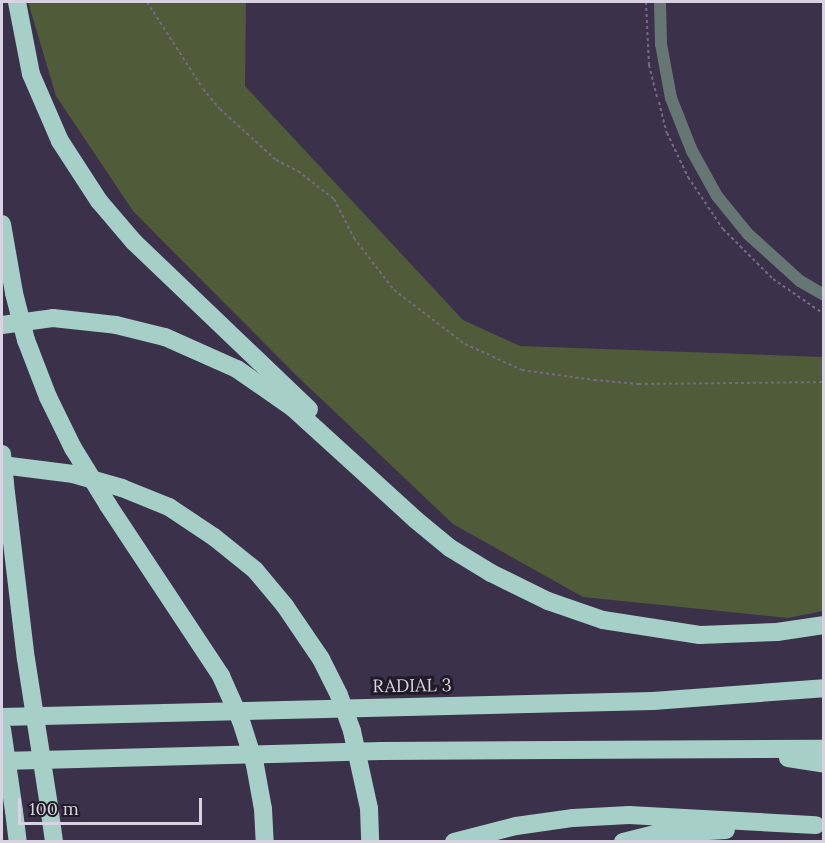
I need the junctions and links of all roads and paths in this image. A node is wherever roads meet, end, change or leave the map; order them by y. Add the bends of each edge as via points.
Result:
1 (17, 2) edge
2 (147, 2) edge
3 (660, 2) edge
4 (2, 224) edge
5 (824, 295) edge
6 (2, 325) edge
7 (824, 382) edge
8 (2, 454) edge
9 (2, 465) edge
10 (416, 520) junction
11 (824, 625) edge
12 (824, 688) edge
13 (2, 717) edge
14 (2, 729) edge
15 (733, 749) junction
16 (824, 749) edge
17 (2, 761) edge
18 (824, 764) edge
19 (820, 825) edge
20 (18, 842) edge
21 (54, 842) edge
22 (265, 842) edge
23 (370, 842) edge
24 (454, 842) edge
25 (623, 842) edge

1 - 10 highway via 36,84 60,141 99,201 134,242 369,465
2 - 7 path via 202,89 220,109 276,160 298,171 334,199 354,238 394,290 465,344 522,370 594,380 639,384
3 - 5 street via 661,44 671,98 692,151 717,196 748,234 800,281
4 - 22 highway, bridge via 26,340 48,397 108,505 221,676 255,765
6 - 10 highway via 53,318 116,325 165,337 237,369 293,408
8 - 21 highway, bridge via 26,659
9 - 23 highway, bridge via 73,474 169,507 255,570 321,659 339,695 352,731 369,808
10 - 11 highway via 450,548 491,573 548,601 603,620 700,635 777,632
12 - 13 highway, RADIAL 3 via 653,701
14 - 20 highway, bridge
15 - 16 highway
15 - 17 highway via 381,751
15 - 18 highway
19 - 24 highway via 607,816 516,826
19 - 25 highway via 655,834

